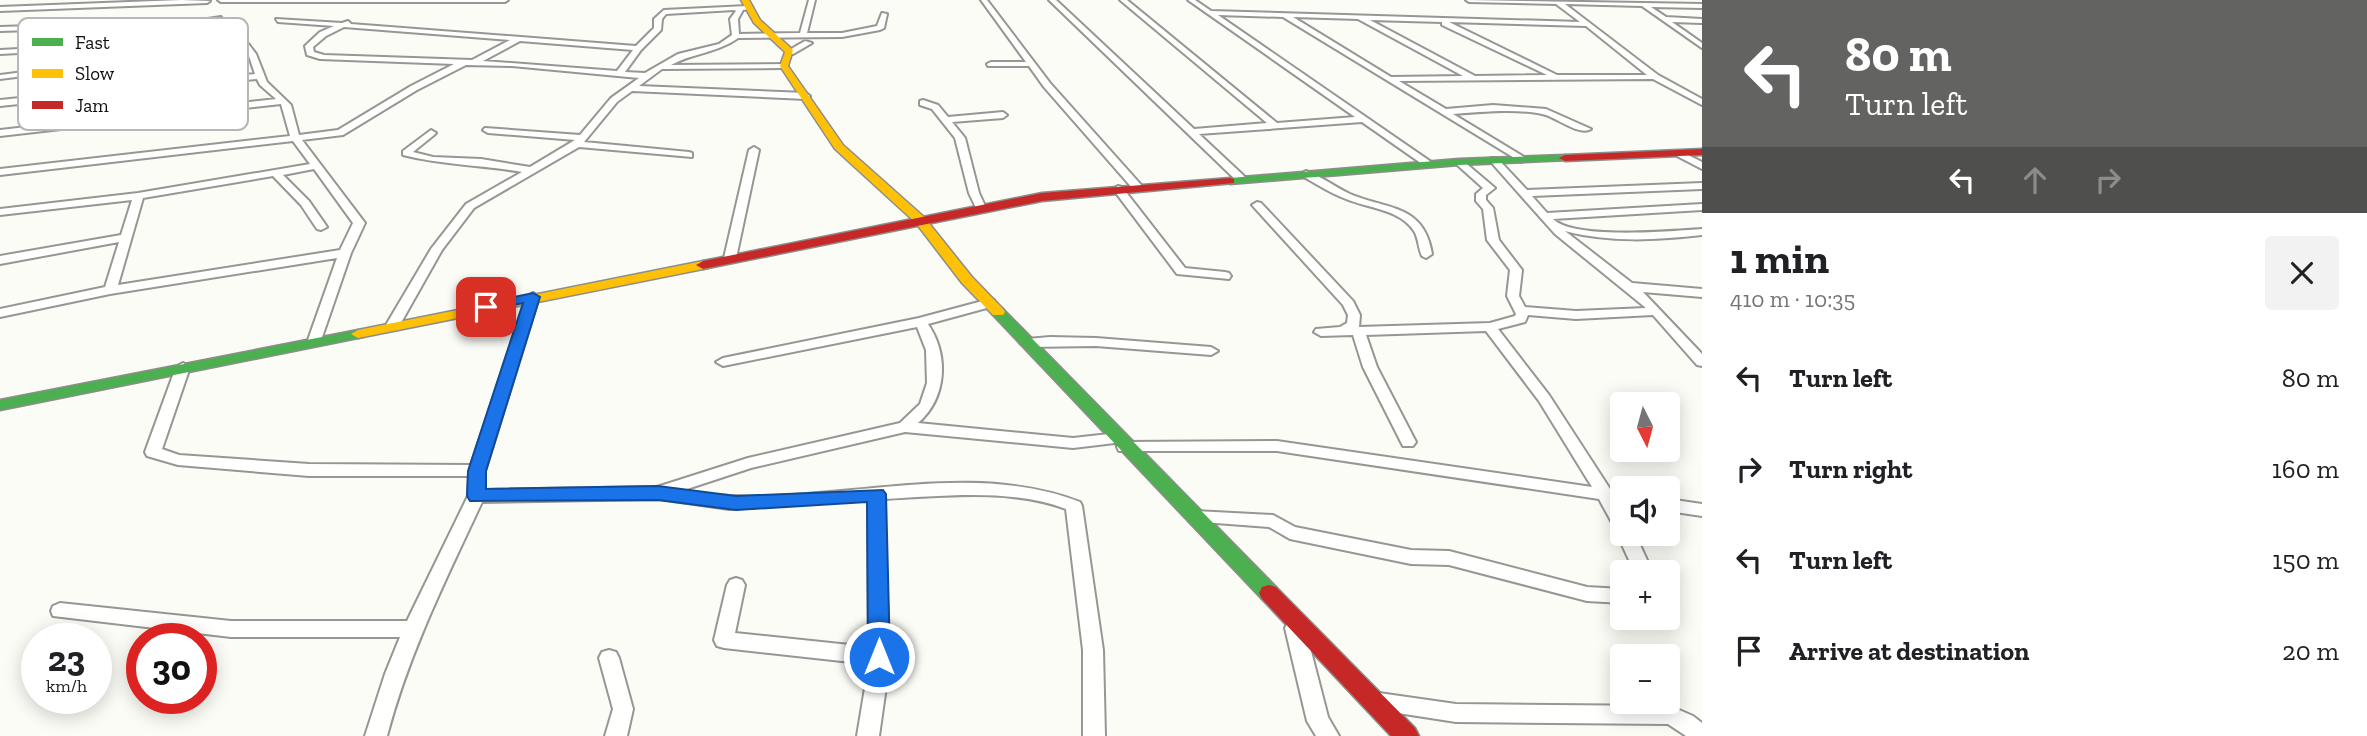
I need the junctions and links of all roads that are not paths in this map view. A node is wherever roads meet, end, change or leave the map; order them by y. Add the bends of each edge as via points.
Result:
1 (207, 0) edge
2 (221, 0) edge
3 (298, 0) edge
4 (505, 0) edge
5 (812, 0) edge
6 (984, 0) edge
7 (1052, 0) edge
8 (1123, 0) edge
9 (1191, 0) edge
10 (1469, 0) edge
11 (1557, 2) junction
12 (1643, 4) junction
13 (743, 5) edge
14 (1702, 6) edge
15 (0, 9) edge
16 (1211, 13) junction
17 (884, 14) dead end
18 (1284, 14) junction
19 (1356, 16) junction
20 (220, 18) edge
21 (1436, 19) junction
22 (1664, 19) junction
23 (278, 20) dead end
24 (1702, 21) edge
25 (348, 23) junction
26 (1588, 23) junction
27 (18, 28) edge
28 (0, 29) edge
29 (771, 34) junction
30 (736, 36) junction
31 (520, 39) junction
32 (805, 39) junction
33 (1702, 46) edge
34 (638, 48) junction
35 (248, 49) edge
36 (18, 51) edge
37 (0, 52) edge
38 (248, 54) edge
39 (252, 54) junction
40 (787, 59) junction
41 (468, 63) junction
42 (991, 64) dead end
43 (1031, 64) junction
44 (658, 68) junction
45 (620, 73) junction
46 (18, 75) edge
47 (258, 76) junction
48 (647, 76) junction
49 (0, 77) edge
50 (248, 77) edge
51 (1656, 77) junction
52 (1474, 78) junction
53 (1557, 78) junction
54 (1391, 79) junction
55 (631, 88) junction
56 (806, 96) junction
57 (18, 101) edge
58 (282, 101) junction
59 (1702, 102) edge
60 (0, 103) edge
61 (923, 103) dead end
62 (248, 105) edge
63 (1445, 112) junction
64 (1003, 115) dead end
65 (1362, 119) junction
66 (944, 120) junction
67 (1274, 125) junction
68 (1586, 129) dead end
69 (26, 130) edge
70 (488, 130) dead end
71 (1191, 132) junction
72 (0, 133) edge
73 (431, 133) dead end
74 (295, 138) junction
75 (579, 141) junction
76 (754, 150) dead end
77 (1702, 152) edge
78 (1681, 154) junction
79 (689, 155) dead end
80 (1521, 159) junction
81 (1494, 160) junction
82 (1459, 162) junction
83 (1429, 164) junction
84 (316, 166) junction
85 (1702, 166) edge
86 (531, 170) junction
87 (0, 172) edge
88 (276, 173) junction
89 (1306, 173) junction
90 (1241, 179) junction
91 (1702, 186) edge
92 (1138, 188) junction
93 (1118, 189) junction
94 (1523, 193) junction
95 (138, 196) junction
96 (1257, 205) dead end
97 (1702, 207) edge
98 (981, 208) junction
99 (0, 212) edge
100 (920, 220) junction
101 (1548, 220) junction
102 (321, 227) dead end
103 (1702, 232) edge
104 (125, 237) junction
105 (345, 253) junction
106 (1426, 254) dead end
107 (730, 258) junction
108 (0, 260) edge
109 (1225, 276) dead end
110 (1630, 287) junction
111 (110, 290) junction
112 (1702, 293) edge
113 (533, 297) junction
114 (990, 303) junction
115 (1520, 310) junction
116 (1656, 311) junction
117 (0, 313) edge
118 (920, 322) junction
119 (393, 326) junction
120 (1490, 327) junction
121 (1321, 332) dead end
122 (1341, 332) junction
123 (1359, 332) junction
124 (315, 341) junction
125 (1027, 343) junction
126 (1211, 351) dead end
127 (723, 362) dead end
128 (1702, 362) edge
129 (183, 367) junction
130 (0, 405) edge
131 (905, 427) junction
132 (1122, 442) junction
133 (1408, 442) dead end
134 (477, 471) junction
135 (658, 493) junction
136 (1605, 493) junction
137 (876, 494) junction
138 (1610, 494) edge
139 (476, 496) junction
140 (1610, 503) edge
141 (1680, 507) edge
142 (1702, 510) edge
143 (1195, 517) junction
144 (736, 585) dead end
145 (1610, 595) edge
146 (60, 611) dead end
147 (1290, 613) junction
148 (414, 629) junction
149 (879, 657) junction
150 (609, 658) dead end
151 (1374, 702) junction
152 (376, 736) edge
153 (616, 736) edge
154 (868, 736) edge
155 (1094, 736) edge
156 (1328, 736) edge
157 (1407, 736) edge
158 (1702, 736) edge

1 - 15 street
1 - 20 street
2 - 3 street
3 - 4 street
5 - 32 street
6 - 43 street
7 - 71 street
8 - 67 street
9 - 16 street
10 - 11 street
11 - 12 street
11 - 26 street
12 - 14 street
12 - 22 street
13 - 29 street
13 - 30 street via 734,19
13 - 34 street via 664,12 658,28
16 - 18 street
16 - 65 street
17 - 32 street via 883,26 877,29
18 - 19 street
18 - 54 street
19 - 21 street
19 - 52 street
21 - 26 street
21 - 53 street
22 - 24 street
22 - 33 street
23 - 25 street
25 - 31 street
25 - 41 street via 323,34 309,46 310,53
26 - 51 street
27 - 28 street
29 - 30 street
29 - 32 street
29 - 40 street
30 - 44 street via 722,46 681,56
31 - 34 street
31 - 41 street
32 - 40 street
34 - 45 street
35 - 39 street
36 - 37 street
38 - 39 street
39 - 47 street
40 - 44 street
40 - 56 street
41 - 45 street
41 - 74 street via 414,88 340,133
42 - 43 street
43 - 92 street
44 - 48 street
45 - 48 street
46 - 49 street
47 - 50 street
47 - 58 street
48 - 55 street
51 - 53 street
51 - 59 street
52 - 53 street
52 - 54 street
54 - 63 street
55 - 56 street
55 - 75 street via 602,112
56 - 100 street via 839,147
57 - 60 street
58 - 62 street
58 - 74 street
61 - 66 street via 934,107
63 - 68 street via 1493,108 1546,112
63 - 80 street
64 - 66 street
65 - 67 street
65 - 83 street
66 - 98 street via 960,138
67 - 71 street
69 - 72 street
70 - 75 street
71 - 90 street
73 - 86 street via 406,153
74 - 84 street
74 - 87 street
75 - 79 street
75 - 86 street
76 - 107 street
77 - 78 street
78 - 80 street
78 - 85 street
80 - 81 street
81 - 82 street
81 - 94 street
82 - 83 street
82 - 115 street via 1490,188 1481,194 1481,201 1488,208 1493,240 1516,270 1513,296
83 - 89 street
84 - 88 street
84 - 105 street via 359,223
86 - 119 street via 470,206 414,286
88 - 95 street
88 - 102 street
89 - 90 street
89 - 106 street via 1353,198 1400,212 1422,234
90 - 92 street
91 - 94 street
92 - 93 street
93 - 98 street
93 - 109 street via 1181,271
94 - 101 street
95 - 99 street
95 - 104 street
96 - 122 street via 1349,304 1354,325
97 - 101 street
98 - 100 street
100 - 107 street
100 - 114 street
101 - 103 street via 1582,232 1644,239
101 - 110 street
104 - 108 street
104 - 111 street
105 - 111 street
105 - 124 street
107 - 113 street
110 - 112 street
110 - 116 street
111 - 117 street
113 - 119 street
113 - 134 street
114 - 118 street
114 - 125 street
115 - 116 street via 1576,315
115 - 120 street via 1516,323
116 - 128 street
118 - 127 street
118 - 131 street via 928,331 934,359 933,385 923,411
119 - 124 street
120 - 123 street
120 - 136 street
121 - 122 street
122 - 123 street
123 - 133 street via 1370,367
124 - 129 street
125 - 126 street via 1106,341
125 - 132 street
129 - 130 street
129 - 134 street via 153,452 178,460 309,470
131 - 132 street via 1073,443
131 - 135 street via 748,463
132 - 136 street via 1277,446
132 - 143 street
134 - 139 street
135 - 137 street via 736,503
135 - 139 street
136 - 138 street
136 - 140 street
137 - 149 street
137 - 155 street via 1042,493 1073,506 1093,650
139 - 148 street
141 - 142 street
143 - 145 street via 1273,521 1290,533 1411,556 1449,558 1587,594
143 - 147 street
144 - 149 street via 724,640
146 - 148 street via 231,629
147 - 151 street
147 - 156 street via 1304,652 1318,721
148 - 152 street
149 - 154 street
150 - 153 street via 623,709
151 - 157 street
151 - 158 street via 1457,713 1670,715

